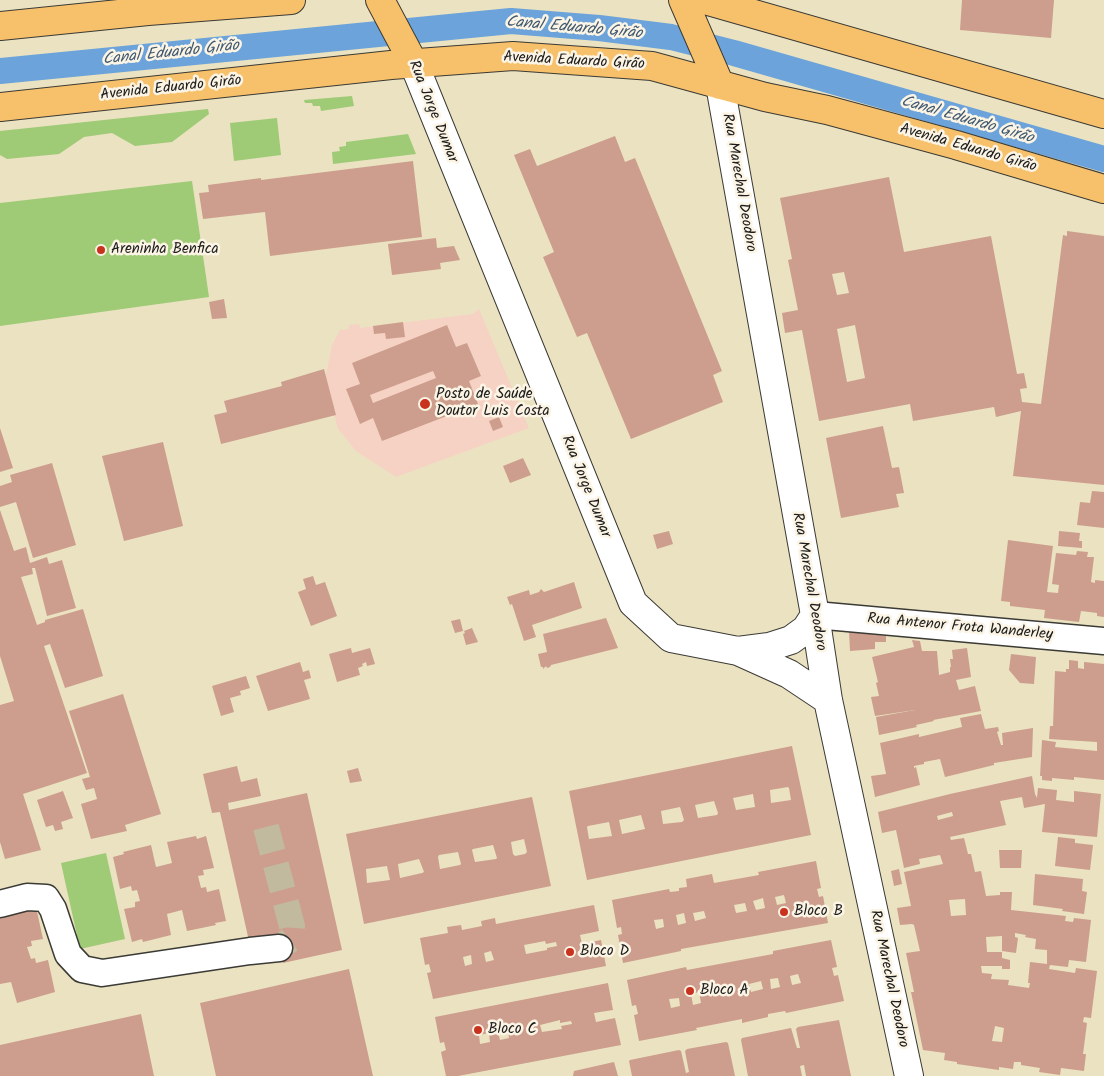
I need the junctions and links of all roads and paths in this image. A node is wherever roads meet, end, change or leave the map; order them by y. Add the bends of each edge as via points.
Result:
1 (291, 0) edge
2 (683, 0) edge
3 (704, 0) edge
4 (384, 8) edge
5 (0, 26) edge
6 (408, 53) junction
7 (720, 85) junction
8 (0, 107) edge
9 (1104, 114) edge
10 (1104, 189) edge
11 (815, 615) junction
12 (1104, 641) edge
13 (738, 651) junction
14 (828, 700) junction
15 (0, 904) edge
16 (279, 948) dead end
17 (909, 1076) edge

1 - 5 main road
2 - 7 main road
3 - 9 main road
4 - 6 main road, Rua Jorge Dumar
6 - 7 main road, Avenida Eduardo Girão via 652,66
6 - 8 main road, Avenida Eduardo Girão
6 - 13 street, Rua Jorge Dumar via 633,604 670,638
7 - 10 main road, Avenida Eduardo Girão via 827,110
7 - 11 street, Rua Marechal Deodoro
11 - 12 street, Rua Antenor Frota Wanderley
11 - 13 street via 806,629 791,640
11 - 14 street, Rua Marechal Deodoro
13 - 14 street, Rua Jorge Dumar via 789,674
14 - 17 street, Rua Marechal Deodoro
15 - 16 street via 27,896 46,898 68,954 82,969 102,974

